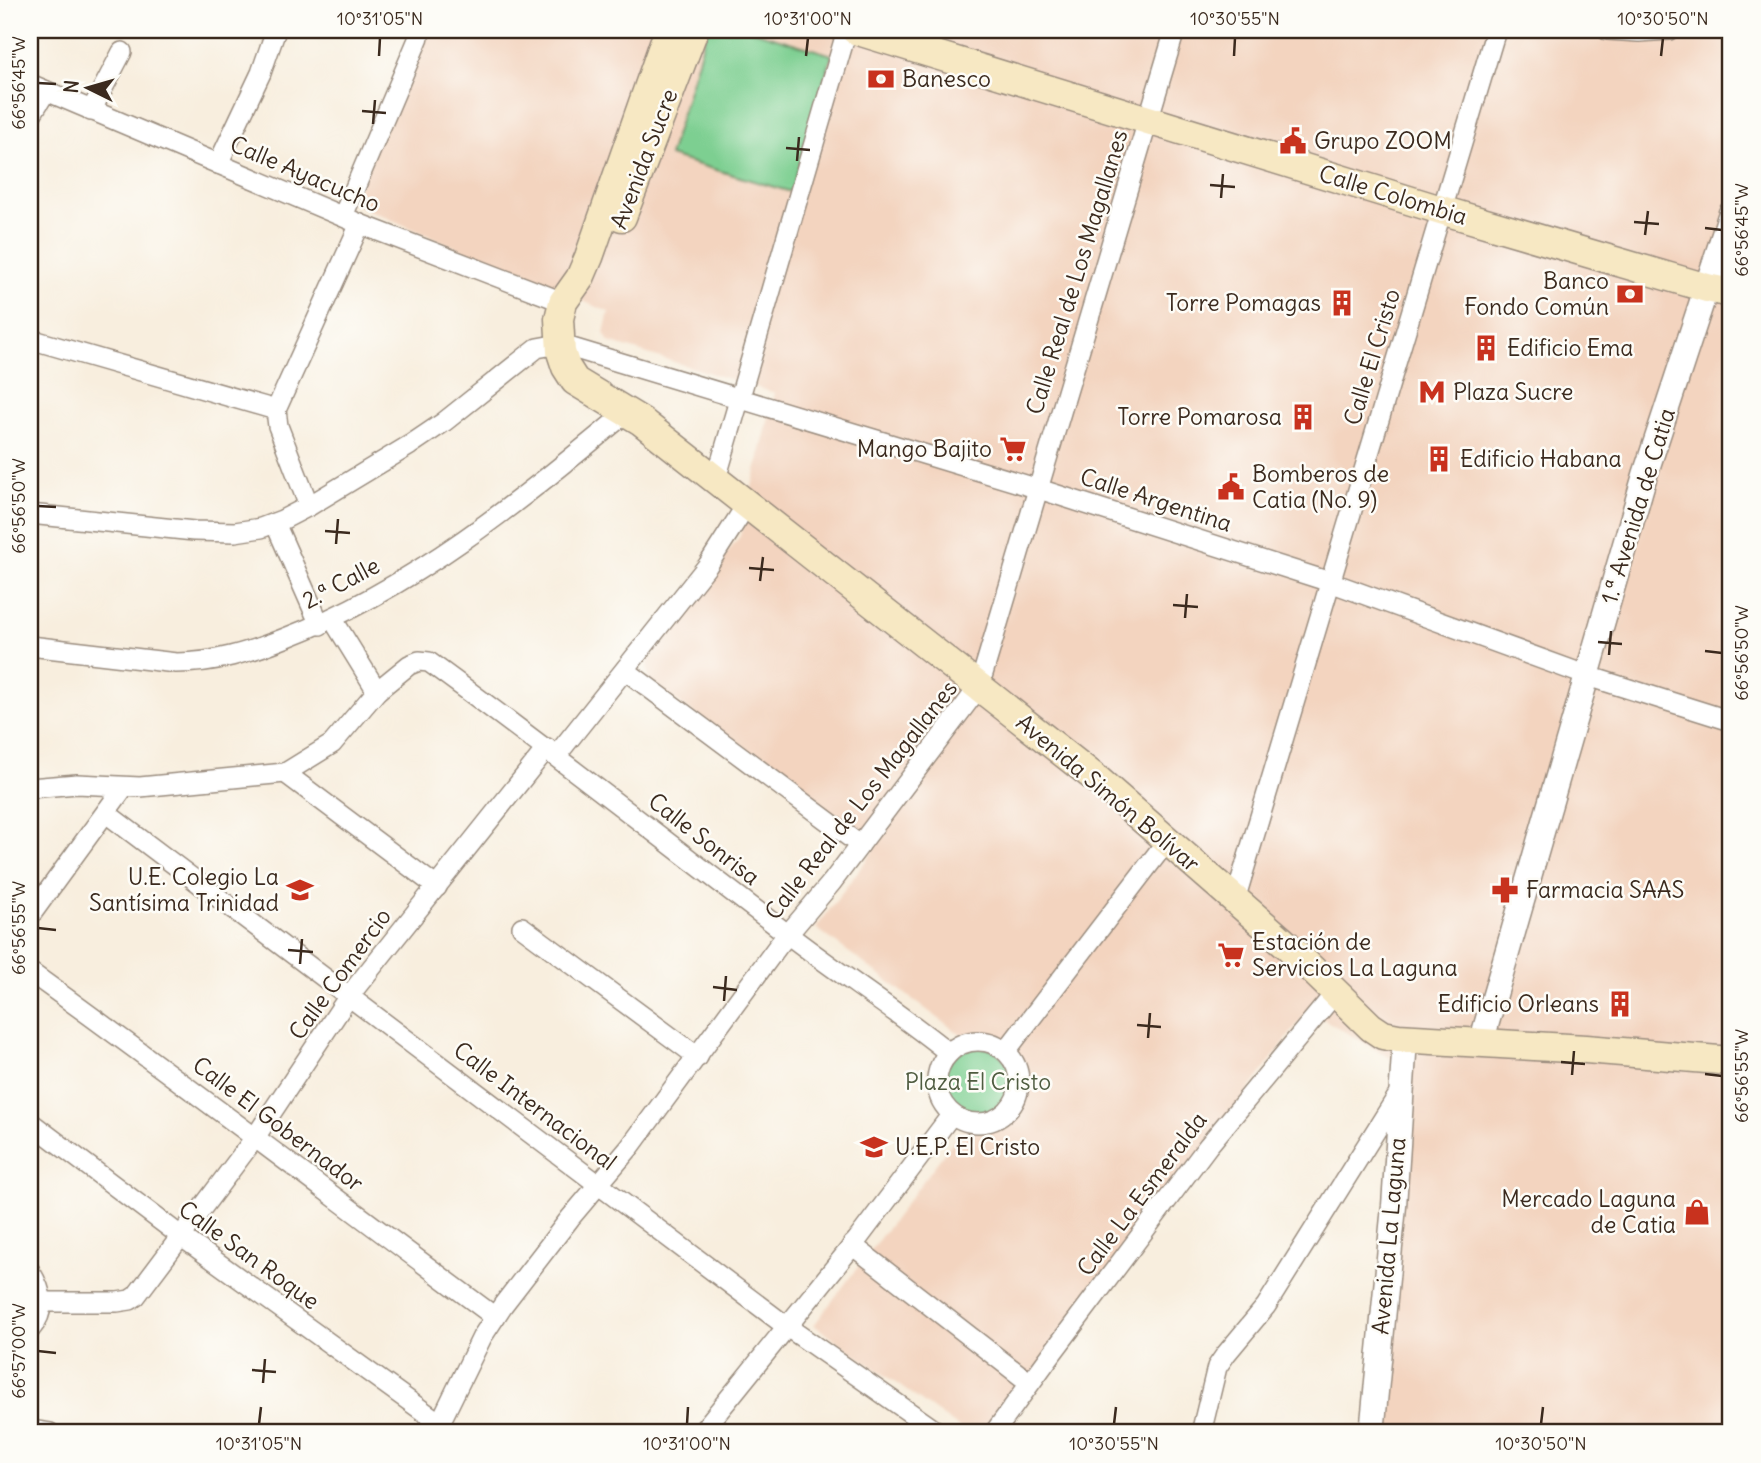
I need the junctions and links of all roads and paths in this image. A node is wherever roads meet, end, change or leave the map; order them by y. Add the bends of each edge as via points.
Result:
1 (276, 30) edge
2 (671, 30) edge
3 (694, 30) edge
4 (847, 30) edge
5 (855, 30) edge
6 (1175, 30) edge
7 (1496, 30) edge
8 (1608, 30) edge
9 (1669, 30) edge
10 (419, 37) dead end
11 (122, 52) dead end
12 (38, 88) edge
13 (91, 111) junction
14 (30, 117) edge
15 (1148, 120) junction
16 (218, 164) junction
17 (1441, 210) junction
18 (1731, 213) edge
19 (351, 220) junction
20 (580, 278) junction
21 (1719, 290) edge
22 (563, 302) junction
23 (30, 339) edge
24 (559, 344) junction
25 (740, 400) junction
26 (276, 410) junction
27 (627, 412) junction
28 (716, 480) junction
29 (1039, 489) junction
30 (747, 504) junction
31 (309, 506) junction
32 (30, 514) edge
33 (275, 523) junction
34 (1330, 582) junction
35 (326, 621) junction
36 (30, 646) edge
37 (625, 670) junction
38 (1588, 676) junction
39 (979, 687) junction
40 (377, 691) junction
41 (1731, 721) edge
42 (551, 752) junction
43 (285, 773) junction
44 (124, 787) junction
45 (30, 788) edge
46 (106, 813) junction
47 (1167, 841) junction
48 (860, 845) junction
49 (437, 887) junction
50 (1235, 900) junction
51 (30, 916) edge
52 (522, 927) dead end
53 (788, 935) junction
54 (30, 972) edge
55 (1336, 992) junction
56 (349, 996) junction
57 (1405, 1039) junction
58 (1481, 1043) junction
59 (1006, 1051) junction
60 (949, 1053) junction
61 (698, 1057) junction
62 (1731, 1061) edge
63 (1401, 1091) junction
64 (951, 1114) junction
65 (30, 1122) edge
66 (254, 1139) junction
67 (598, 1185) junction
68 (182, 1237) junction
69 (852, 1245) junction
70 (30, 1271) edge
71 (36, 1302) edge
72 (495, 1317) junction
73 (786, 1326) junction
74 (30, 1330) edge
75 (1030, 1383) junction
76 (438, 1428) edge
77 (30, 1430) edge
78 (50, 1433) edge
79 (701, 1433) edge
80 (939, 1433) edge
81 (994, 1433) edge
82 (1200, 1433) edge
83 (1372, 1433) edge

1 - 16 street
2 - 20 main road, Avenida Sucre
3 - 20 main road, Avenida Sucre via 608,253
4 - 25 street
5 - 15 main road, Calle Colombia
6 - 15 street, Calle Real de Los Magallanes
7 - 17 street, Calle El Cristo
8 - 9 street
10 - 19 street
11 - 13 street
12 - 13 street, Calle Ayacucho
12 - 14 street
13 - 16 street, Calle Ayacucho
15 - 17 main road, Calle Colombia
15 - 29 street, Calle Real de Los Magallanes
16 - 19 street, Calle Ayacucho
17 - 21 main road, Calle Colombia
17 - 34 street, Calle El Cristo
18 - 21 street, 1.ª Avenida de Catia
19 - 22 street, Calle Ayacucho
19 - 26 street
20 - 22 main road, Avenida Sucre
21 - 38 street, 1.ª Avenida de Catia via 1645,475
22 - 24 main road, Avenida Sucre
23 - 26 street
24 - 25 street, Calle Argentina
24 - 27 main road, Avenida Simón Bolívar via 575,381
24 - 31 street via 537,348 444,422
25 - 28 street
25 - 29 street, Calle Argentina
26 - 31 street
27 - 28 main road, Avenida Simón Bolívar
27 - 35 street, 2.ª Calle via 458,545
28 - 30 main road, Avenida Simón Bolívar
29 - 34 street, Calle Argentina
29 - 39 street, Calle Real de Los Magallanes
30 - 37 street, Calle Comercio via 708,565
30 - 39 main road, Avenida Simón Bolívar
31 - 33 street
32 - 33 street via 194,531 235,532
33 - 35 street
34 - 38 street, Calle Argentina
34 - 50 street, Calle El Cristo
35 - 36 street, 2.ª Calle via 248,652 199,663
35 - 40 street
37 - 42 street, Calle Comercio
37 - 48 street
38 - 41 street, Calle Argentina
38 - 58 street, 1.ª Avenida de Catia
39 - 47 main road, Avenida Simón Bolívar
39 - 48 street, Calle Real de Los Magallanes
40 - 42 street, Calle Sonrisa via 409,665 429,662
40 - 43 street via 332,744
42 - 49 street, Calle Comercio
42 - 53 street, Calle Sonrisa
43 - 44 street
43 - 49 street
44 - 45 street
44 - 46 street
46 - 51 street
46 - 56 street, Calle Internacional
47 - 50 main road, Avenida Simón Bolívar
47 - 59 street
48 - 53 street, Calle Real de Los Magallanes
49 - 56 street, Calle Comercio
50 - 55 main road, Avenida Simón Bolívar
52 - 61 street
53 - 60 street, Calle Sonrisa
53 - 61 street, Calle Real de Los Magallanes
54 - 66 street, Calle El Gobernador
55 - 57 main road, Avenida Simón Bolívar via 1371,1027 1383,1035
55 - 75 street, Calle La Esmeralda via 1209,1146
56 - 66 street, Calle Comercio
56 - 67 street, Calle Internacional
57 - 58 main road, Avenida Simón Bolívar
57 - 63 street, Avenida La Laguna
58 - 62 main road, Avenida Simón Bolívar
59 - 60 street via 973,1041
59 - 64 street via 1019,1077 1011,1108 984,1124 962,1121
60 - 64 street via 940,1066 937,1088
61 - 67 street, Calle Real de Los Magallanes
63 - 82 street via 1266,1306 1217,1367
63 - 83 street, Avenida La Laguna
64 - 69 street
65 - 68 street, Calle San Roque
66 - 68 street, Calle Comercio
66 - 72 street, Calle El Gobernador
67 - 72 street, Calle Real de Los Magallanes
67 - 73 street, Calle Internacional
68 - 71 street, Calle Comercio via 130,1300
68 - 76 street, Calle San Roque
69 - 73 street
69 - 75 street
70 - 71 street via 38,1283
71 - 74 street via 38,1321
72 - 76 street, Calle Real de Los Magallanes
73 - 79 street
73 - 80 street, Calle Internacional
75 - 81 street, Calle La Esmeralda
77 - 78 street

